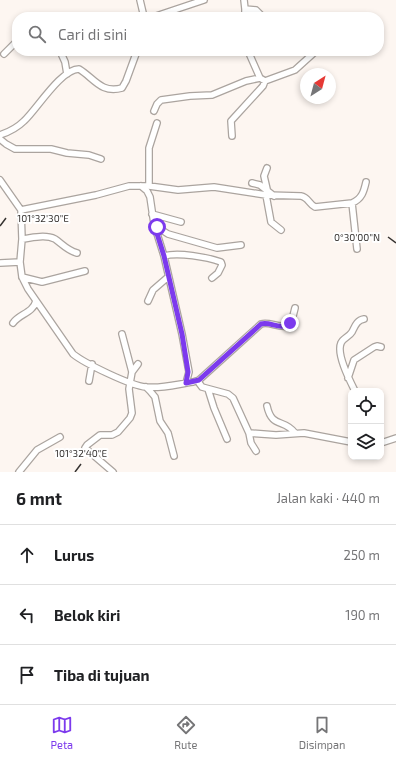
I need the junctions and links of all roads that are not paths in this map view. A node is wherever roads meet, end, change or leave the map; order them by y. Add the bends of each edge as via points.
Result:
1 (140, 0) edge
2 (204, 0) edge
3 (244, 0) edge
4 (245, 9) joint
5 (143, 12) edge
6 (168, 12) edge
7 (258, 12) edge
8 (12, 46) edge
9 (4, 54) dead end
10 (62, 56) edge
11 (135, 56) edge
12 (251, 56) edge
13 (310, 56) edge
14 (67, 74) junction
15 (263, 80) junction
16 (154, 110) dead end
17 (157, 123) dead end
18 (0, 135) edge
19 (232, 136) dead end
20 (0, 138) edge
21 (101, 159) dead end
22 (267, 168) dead end
23 (0, 180) edge
24 (366, 182) dead end
25 (252, 184) dead end
26 (141, 186) junction
27 (149, 186) junction
28 (266, 192) junction
29 (352, 203) junction
30 (21, 210) junction
31 (152, 214) junction
32 (181, 222) dead end
33 (154, 224) junction
34 (281, 230) dead end
35 (22, 238) junction
36 (241, 245) dead end
37 (357, 249) dead end
38 (77, 253) dead end
39 (164, 256) junction
40 (20, 262) junction
41 (0, 263) edge
42 (85, 271) dead end
43 (22, 277) junction
44 (168, 277) junction
45 (212, 278) dead end
46 (36, 301) junction
47 (148, 301) dead end
48 (295, 308) dead end
49 (364, 319) dead end
50 (13, 323) dead end
51 (122, 334) dead end
52 (381, 347) dead end
53 (92, 364) junction
54 (138, 364) dead end
55 (132, 372) junction
56 (348, 378) junction
57 (199, 380) junction
58 (89, 381) dead end
59 (129, 383) junction
60 (186, 383) junction
61 (146, 387) junction
62 (353, 388) edge
63 (208, 389) junction
64 (267, 406) dead end
65 (249, 433) junction
66 (295, 433) junction
67 (60, 437) dead end
68 (396, 438) edge
69 (227, 439) dead end
70 (348, 441) edge
71 (384, 442) edge
72 (256, 451) dead end
73 (174, 456) dead end
74 (19, 472) edge
75 (113, 472) edge

1 - 5 street
2 - 6 street
3 - 4 street
4 - 7 street
8 - 9 street
10 - 14 street
11 - 14 street via 122,88 114,90 100,86 79,69
12 - 15 street
13 - 15 street via 295,70
14 - 18 street via 49,91 24,122
15 - 16 street via 237,84 212,95 161,100
15 - 19 street via 263,86 231,121
17 - 27 street via 149,148
20 - 21 street via 15,149 52,148
22 - 28 street via 264,176
23 - 30 street
24 - 29 street via 360,197
25 - 28 street via 260,185
26 - 27 street
26 - 30 street
26 - 31 street via 150,197
27 - 28 street via 178,190 214,187
28 - 29 street via 274,196 304,196 311,205 317,207
28 - 34 street via 271,222
29 - 37 street
30 - 35 street
31 - 32 street
31 - 33 street
33 - 36 street via 168,234 215,248
33 - 39 street
35 - 38 street via 49,237
35 - 40 street
39 - 44 street
39 - 45 street via 186,254 221,262 220,270
40 - 41 street
40 - 43 street
42 - 43 street via 42,282
43 - 46 street
44 - 47 street via 153,290
44 - 60 street via 182,334 188,372
46 - 50 street via 33,308
46 - 53 street via 73,354
48 - 57 street via 292,320 287,326 261,324
49 - 56 street via 359,321 350,335 341,342 341,356
51 - 55 street
52 - 56 street via 374,347 354,360
53 - 58 street
53 - 59 street
54 - 55 street
55 - 59 street
56 - 62 street
57 - 60 street
57 - 63 street via 200,385
59 - 61 street
59 - 75 street via 132,410 130,418 115,434 100,435 85,447 87,452
60 - 61 street
61 - 73 street via 155,397 160,420 168,433
63 - 65 street via 228,394 236,401
63 - 69 street
64 - 66 street via 272,419 287,425
65 - 66 street
65 - 72 street
66 - 70 street
67 - 74 street via 36,450
68 - 71 street

